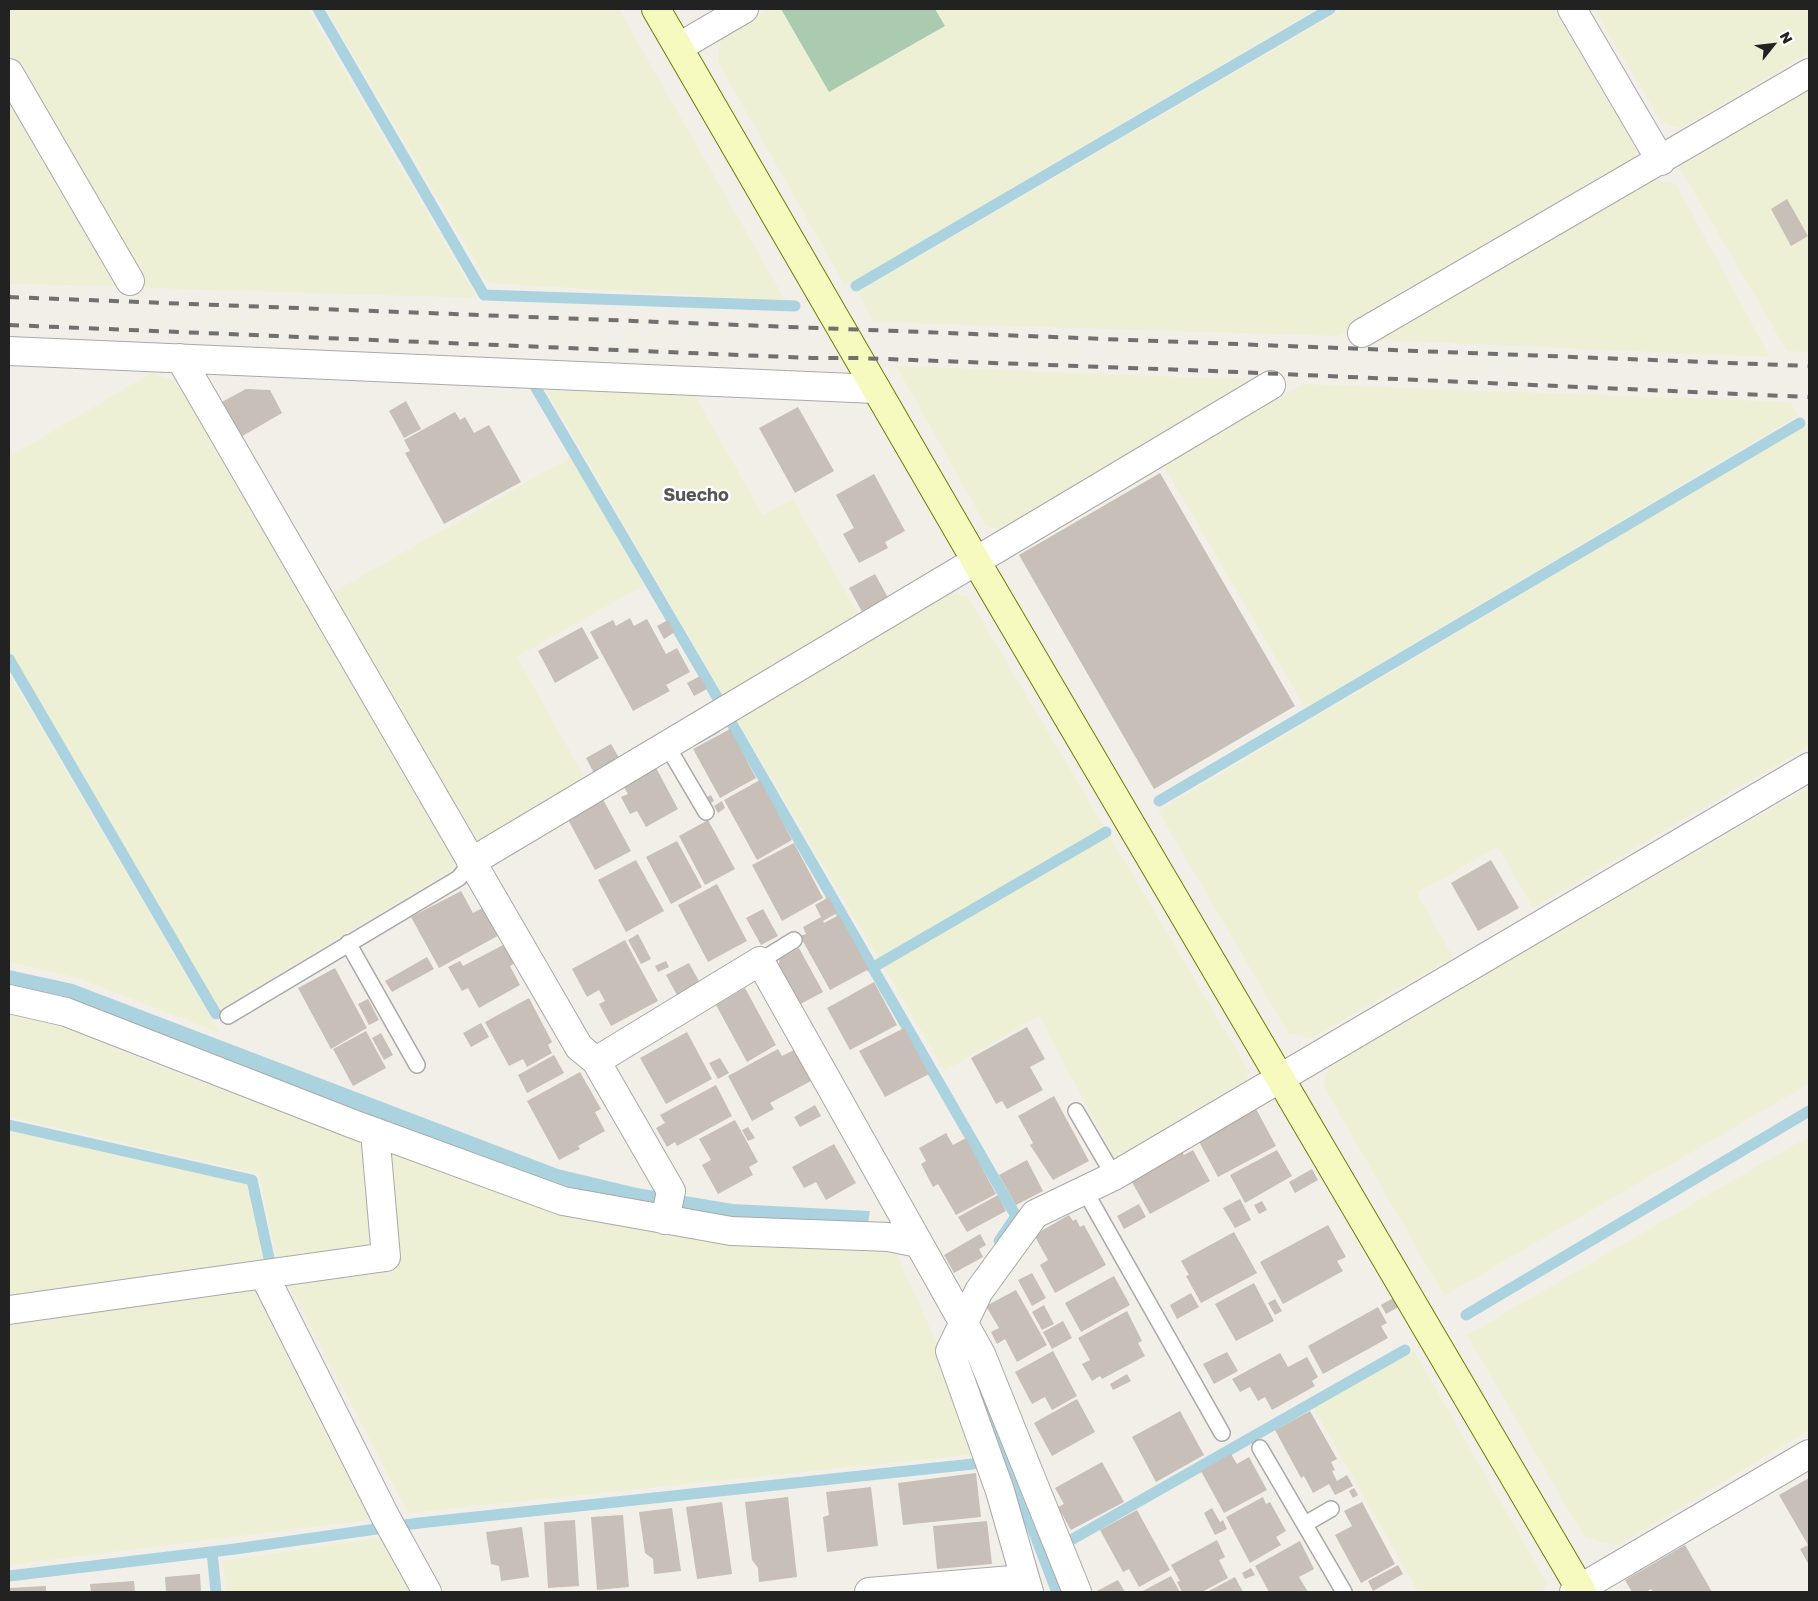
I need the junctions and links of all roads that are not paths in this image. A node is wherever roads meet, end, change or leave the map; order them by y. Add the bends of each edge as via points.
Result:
1 (656, 9) edge
2 (744, 9) edge
3 (1572, 9) edge
4 (679, 47) junction
5 (9, 73) edge
6 (1809, 73) edge
7 (1661, 161) junction
8 (130, 281) dead end
9 (1362, 333) dead end
10 (9, 351) edge
11 (180, 358) junction
12 (1272, 385) dead end
13 (876, 389) junction
14 (976, 561) junction
15 (666, 744) junction
16 (1809, 767) edge
17 (706, 812) dead end
18 (471, 862) junction
19 (794, 940) dead end
20 (348, 943) junction
21 (760, 961) junction
22 (9, 999) edge
23 (228, 1016) dead end
24 (596, 1061) junction
25 (417, 1065) dead end
26 (1281, 1078) junction
27 (1076, 1111) dead end
28 (375, 1132) junction
29 (1114, 1176) junction
30 (1085, 1190) junction
31 (665, 1220) junction
32 (918, 1243) junction
33 (264, 1275) junction
34 (9, 1310) edge
35 (964, 1324) junction
36 (1222, 1433) dead end
37 (1260, 1448) dead end
38 (1809, 1454) edge
39 (1331, 1509) dead end
40 (1305, 1524) junction
41 (1026, 1586) edge
42 (1579, 1591) edge
43 (427, 1592) edge
44 (869, 1592) edge
45 (1077, 1592) edge
46 (1344, 1592) edge

1 - 4 street
2 - 4 street
3 - 7 street
4 - 13 street
5 - 8 street
6 - 7 street
7 - 9 street
10 - 11 street
11 - 13 street
11 - 18 street
12 - 14 street
13 - 14 street
14 - 15 street
14 - 26 street
15 - 17 lane
15 - 18 street
16 - 26 street
18 - 20 lane via 459,878
18 - 24 street via 579,1047
19 - 21 lane
20 - 23 lane
20 - 25 lane
21 - 24 street
21 - 32 street
22 - 28 street via 66,1012
24 - 31 street via 670,1191
26 - 29 street
26 - 42 street
27 - 29 lane
28 - 31 street via 563,1201
28 - 33 street via 386,1257
29 - 30 street
30 - 35 street via 1035,1214 979,1291
30 - 36 lane
31 - 32 street via 730,1231 890,1237
32 - 35 street
33 - 34 street
33 - 43 street via 389,1525
35 - 41 street via 950,1351 1000,1491
35 - 45 street via 980,1354
37 - 40 lane
38 - 42 street
39 - 40 lane
40 - 46 lane
41 - 44 street

